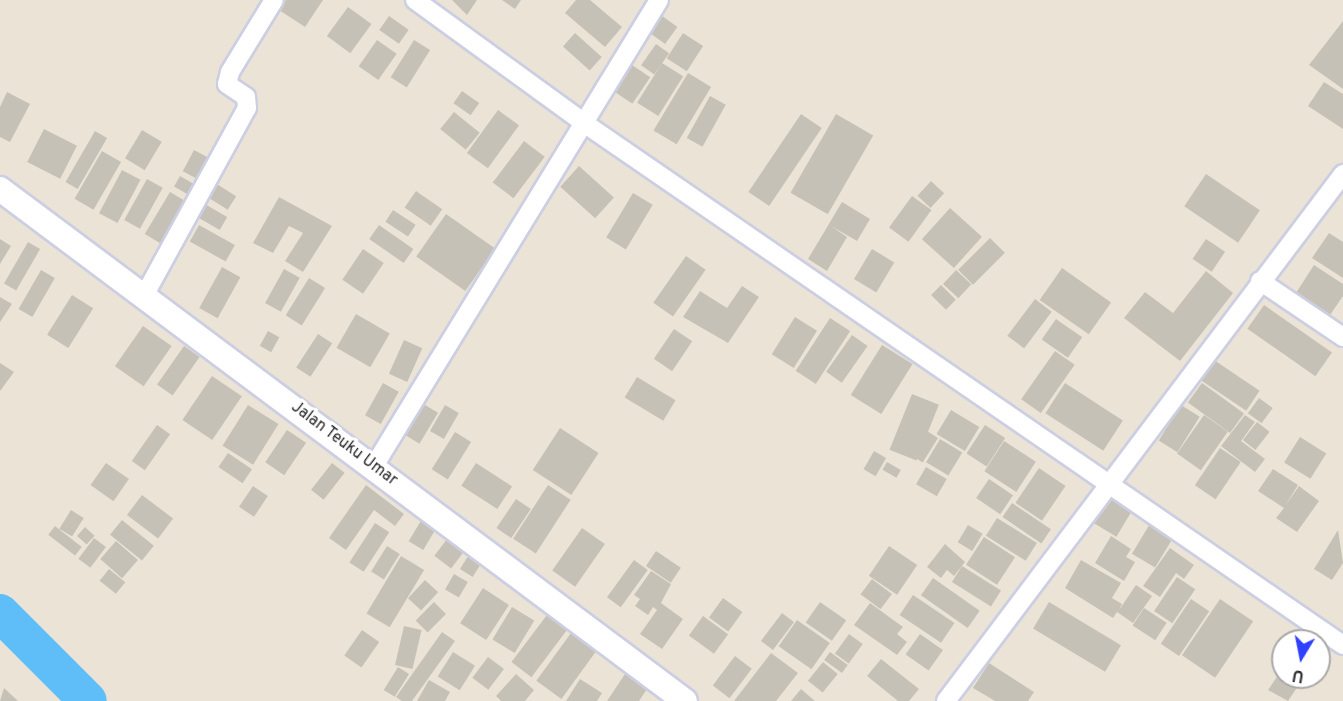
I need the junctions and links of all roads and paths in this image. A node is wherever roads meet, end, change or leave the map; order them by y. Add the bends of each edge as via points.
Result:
1 (274, 0) edge
2 (415, 0) edge
3 (659, 0) edge
4 (584, 123) junction
5 (1343, 174) edge
6 (0, 189) edge
7 (1260, 281) junction
8 (144, 296) junction
9 (1343, 337) edge
10 (374, 466) junction
11 (1110, 483) junction
12 (1343, 645) edge
13 (686, 701) edge
14 (946, 701) edge

1 - 8 street via 230,72 227,84 246,97 247,108
2 - 4 street
3 - 4 street
4 - 10 street
4 - 11 street
5 - 7 street
6 - 8 main road, Jalan Teuku Umar
7 - 9 street
7 - 11 street
8 - 10 main road, Jalan Teuku Umar
10 - 13 main road, Jalan Teuku Umar
11 - 12 street
11 - 14 street

